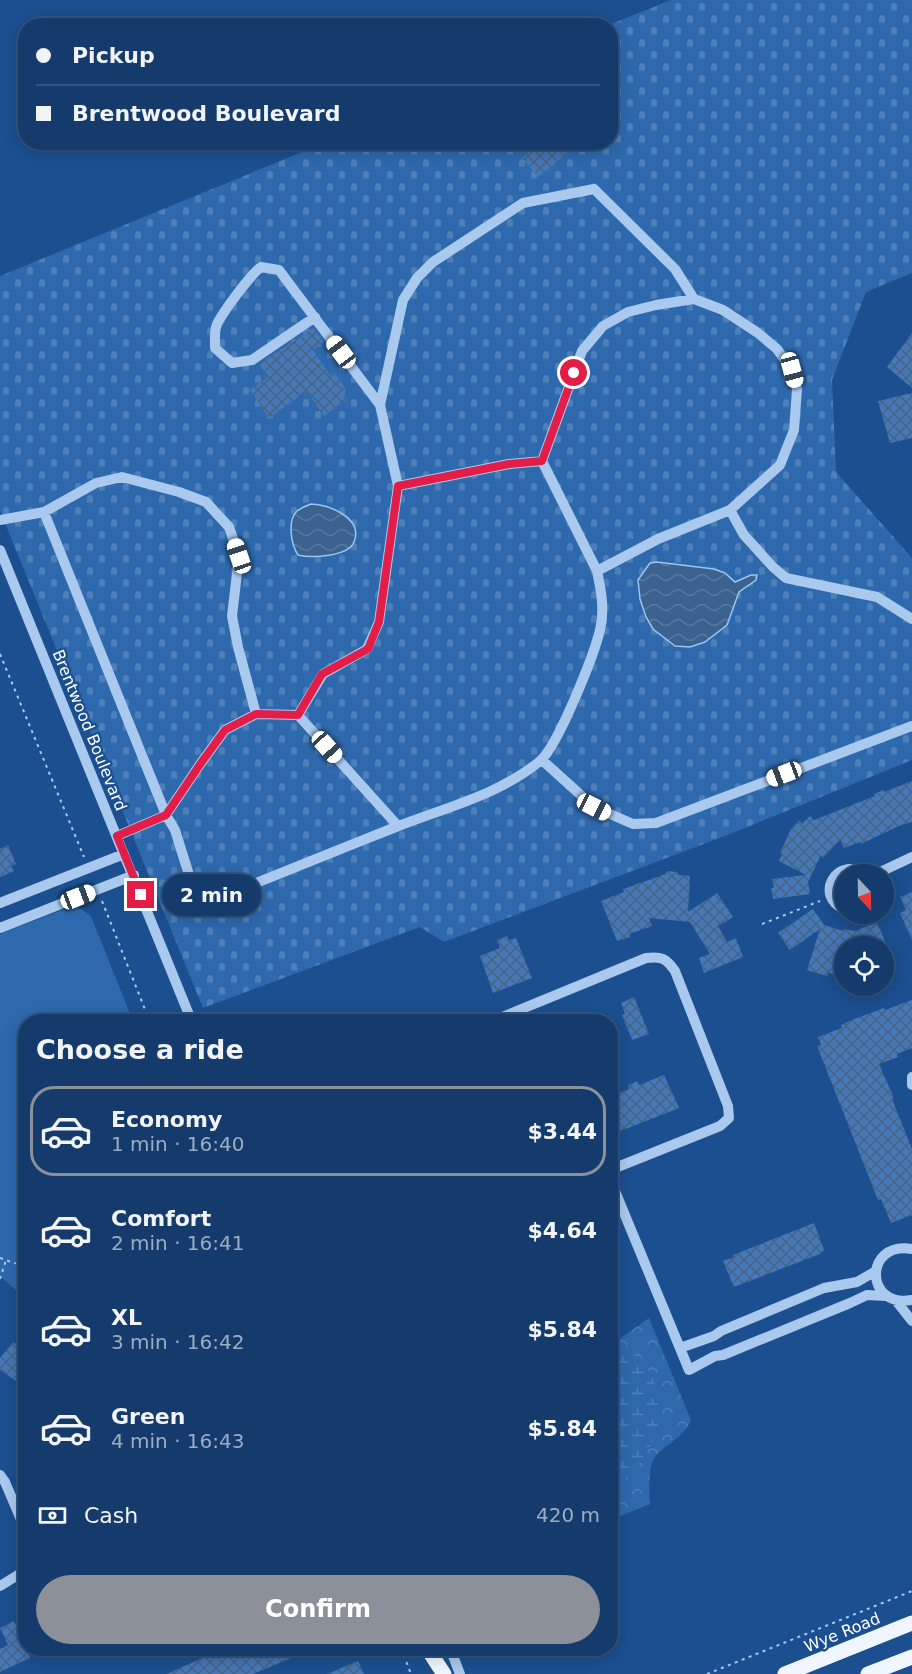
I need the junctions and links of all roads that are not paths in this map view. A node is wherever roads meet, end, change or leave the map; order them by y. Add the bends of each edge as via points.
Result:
1 (694, 299) junction
2 (315, 317) junction
3 (380, 405) junction
4 (542, 461) junction
5 (398, 486) junction
6 (730, 510) junction
7 (44, 512) junction
8 (0, 520) edge
9 (1, 557) edge
10 (597, 571) junction
11 (912, 619) edge
12 (256, 714) junction
13 (298, 715) junction
14 (912, 726) edge
15 (542, 760) junction
16 (166, 815) junction
17 (398, 826) junction
18 (117, 836) junction
19 (124, 854) junction
20 (912, 857) edge
21 (894, 866) edge
22 (134, 875) junction
23 (834, 878) edge
24 (0, 903) edge
25 (834, 903) edge
26 (0, 928) edge
27 (189, 1014) edge
28 (510, 1014) edge
29 (912, 1077) edge
30 (912, 1085) edge
31 (618, 1167) edge
32 (618, 1198) edge
33 (912, 1249) edge
34 (876, 1271) junction
35 (886, 1296) junction
36 (912, 1300) edge
37 (897, 1302) junction
38 (912, 1321) edge
39 (680, 1348) junction
40 (0, 1475) edge
41 (18, 1512) edge
42 (18, 1575) edge
43 (0, 1586) edge
44 (910, 1623) edge
45 (429, 1656) edge
46 (432, 1656) edge
47 (453, 1656) edge
48 (912, 1657) edge
49 (435, 1674) edge
50 (444, 1674) edge
51 (460, 1674) edge
52 (785, 1674) edge
53 (868, 1674) edge

1 - 3 street via 675,269 594,189 523,202 433,262 417,278 403,300
1 - 4 street via 628,312 603,326 582,351
1 - 6 street via 723,310 777,349 792,370 797,389 794,430 780,465
2 - 2 street via 279,270 261,267 217,325 215,348 232,363 252,360
2 - 3 street
3 - 5 street
4 - 5 street
4 - 10 street
5 - 13 street via 379,622 368,649 322,674
6 - 10 street via 658,539
6 - 11 street via 744,535 786,578 877,597
7 - 8 street
7 - 12 street via 96,483 123,477 206,502 229,527 239,556 232,616
7 - 16 street
9 - 18 street, Brentwood Boulevard
10 - 15 street via 603,608 600,629 569,712
12 - 13 street
12 - 16 street via 225,730
13 - 17 street
14 - 15 street via 656,823 633,824 594,807
15 - 17 street via 504,784
16 - 17 street via 175,830 190,878 201,895 214,900
16 - 18 street
18 - 19 street, Brentwood Boulevard
19 - 22 street, Brentwood Boulevard
19 - 24 street
20 - 21 street
22 - 26 street
22 - 27 street, Brentwood Boulevard
23 - 25 street via 830,884
28 - 31 street via 646,958 659,956 668,961 728,1106 729,1118 720,1126
29 - 30 street
32 - 39 street
33 - 34 street via 892,1249
34 - 35 street via 876,1280
34 - 39 street via 857,1282 824,1288
35 - 37 street
35 - 39 street via 860,1297 689,1370
36 - 37 street
37 - 38 street
40 - 41 street
42 - 43 street
44 - 52 main road, Wye Road
45 - 49 street
46 - 50 main road
47 - 51 street
48 - 53 main road

